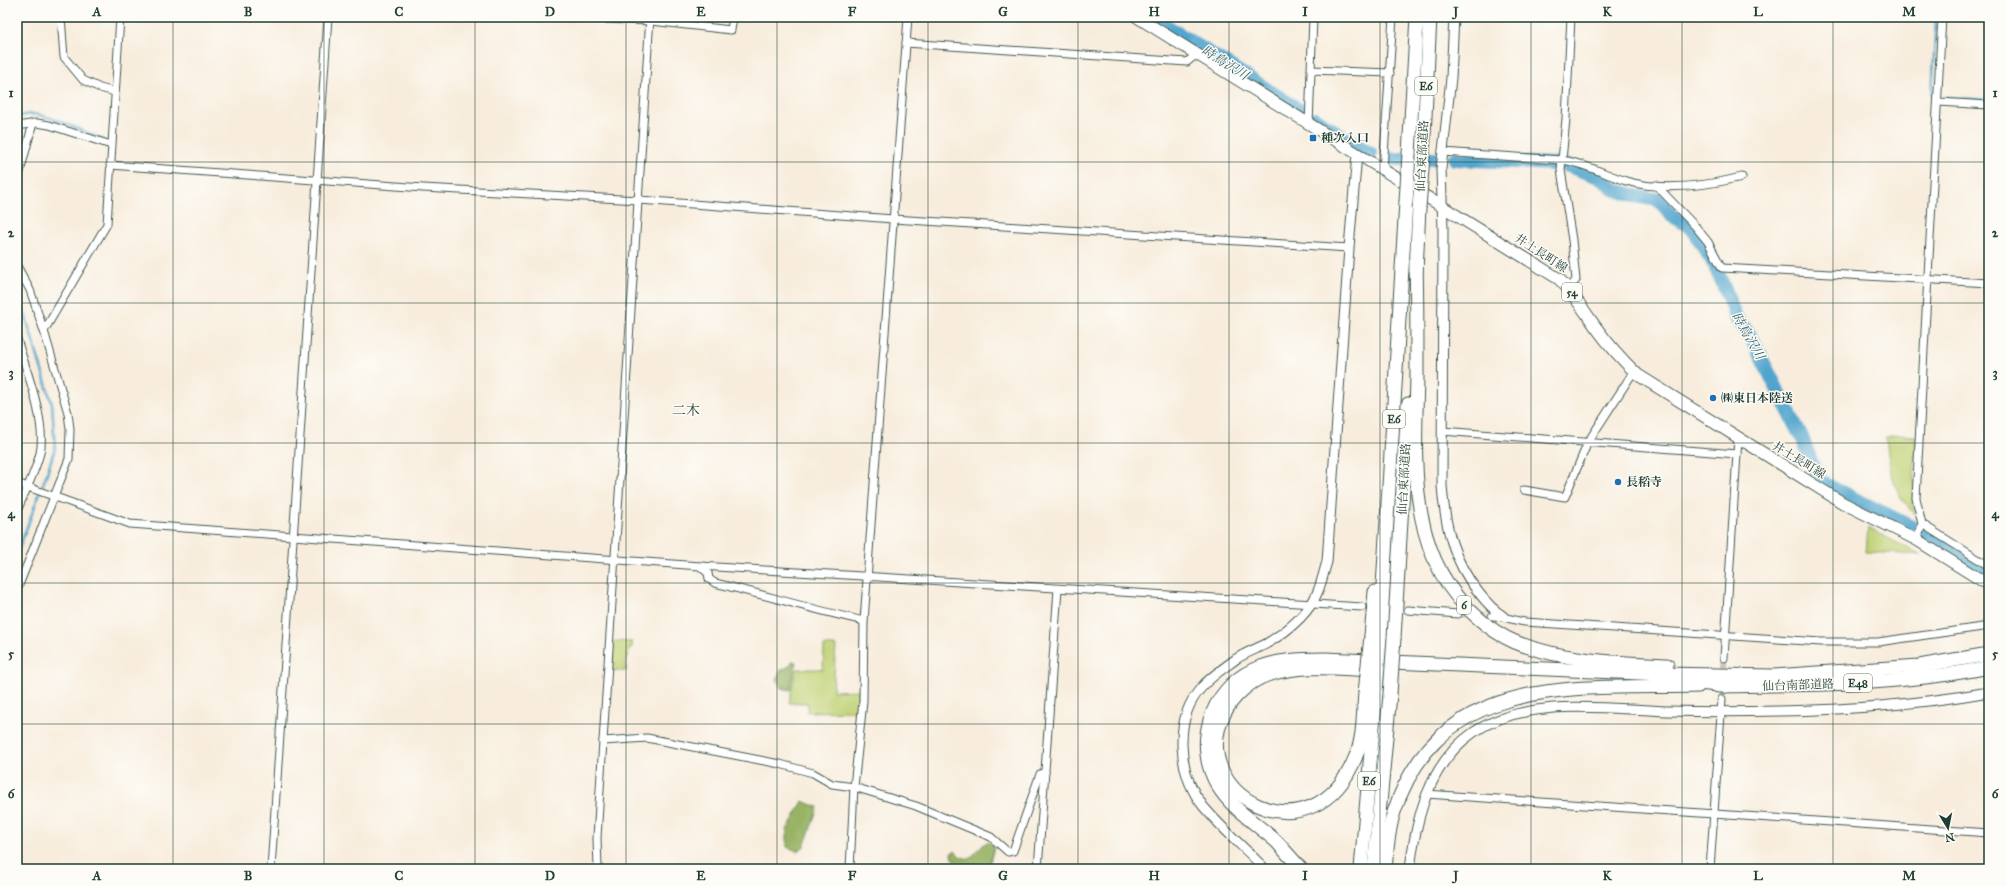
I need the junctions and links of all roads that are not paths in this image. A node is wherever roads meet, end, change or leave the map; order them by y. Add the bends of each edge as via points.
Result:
1 (60, 17) edge
2 (120, 17) edge
3 (328, 17) edge
4 (560, 17) edge
5 (733, 17) edge
6 (908, 17) edge
7 (1137, 17) edge
8 (1313, 17) edge
9 (1393, 17) edge
10 (1417, 17) edge
11 (1430, 17) edge
12 (1454, 17) edge
13 (1571, 17) edge
14 (1942, 17) edge
15 (651, 19) edge
16 (906, 43) junction
17 (1197, 54) junction
18 (1311, 70) junction
19 (1390, 73) junction
20 (115, 92) junction
21 (1938, 102) junction
22 (1989, 105) edge
23 (33, 123) junction
24 (1309, 125) junction
25 (17, 126) edge
26 (111, 145) junction
27 (1442, 152) junction
28 (1357, 154) junction
29 (1416, 155) junction
30 (1562, 160) junction
31 (110, 165) junction
32 (1383, 170) junction
33 (1742, 177) dead end
34 (318, 179) junction
35 (17, 183) edge
36 (1656, 185) junction
37 (639, 200) junction
38 (1442, 206) junction
39 (893, 219) junction
40 (1349, 248) junction
41 (1416, 262) junction
42 (17, 266) edge
43 (1928, 281) junction
44 (1989, 283) edge
45 (1569, 289) junction
46 (44, 331) junction
47 (17, 339) edge
48 (1634, 371) junction
49 (1442, 431) junction
50 (1738, 438) junction
51 (1588, 442) junction
52 (1737, 454) junction
53 (17, 483) edge
54 (28, 488) junction
55 (1524, 490) dead end
56 (52, 496) junction
57 (17, 511) edge
58 (1922, 524) junction
59 (294, 536) junction
60 (1917, 540) junction
61 (614, 560) junction
62 (700, 566) junction
63 (1989, 566) edge
64 (868, 576) junction
65 (1989, 585) edge
66 (1058, 589) junction
67 (17, 590) edge
68 (1311, 605) junction
69 (1362, 607) tunnel mouth
70 (1408, 610) tunnel mouth
71 (1458, 614) tunnel mouth
72 (1492, 616) tunnel mouth
73 (1504, 616) junction
74 (864, 621) junction
75 (1989, 626) edge
76 (1726, 636) junction
77 (1989, 654) edge
78 (1724, 658) tunnel mouth
79 (1989, 667) edge
80 (1803, 673) junction
81 (1726, 686) junction
82 (1989, 692) edge
83 (1371, 693) junction
84 (1722, 699) tunnel mouth
85 (1721, 712) junction
86 (602, 741) junction
87 (1045, 772) junction
88 (854, 787) junction
89 (1426, 794) junction
90 (1714, 814) junction
91 (1989, 833) edge
92 (271, 869) edge
93 (598, 869) edge
94 (850, 869) edge
95 (1038, 869) edge
96 (1265, 869) edge
97 (1302, 869) edge
98 (1361, 869) edge
99 (1374, 869) edge
100 (1385, 869) edge
101 (1410, 869) edge
102 (1710, 869) edge

1 - 20 street via 64,57 83,80
2 - 20 street
3 - 34 street
4 - 15 street
5 - 15 street via 731,30
6 - 16 street
7 - 17 main road, 井土長町線 / 54
8 - 18 street
9 - 19 street
10 - 29 highway, 仙台東部道路 / E6
11 - 29 highway, 仙台東部道路 / E6
12 - 27 street via 1451,78
13 - 30 street
14 - 21 street
15 - 37 street
16 - 17 street via 1187,62
16 - 39 street
17 - 24 main road, 井土長町線 / 54
18 - 19 street
18 - 24 street
19 - 32 street
20 - 26 street
21 - 22 street
21 - 43 street
23 - 25 street
23 - 26 street via 49,125
23 - 35 street
24 - 28 main road, 井土長町線 / 54
26 - 31 street
27 - 30 street
27 - 38 street
28 - 32 main road, 井土長町線 / 54
28 - 40 street
29 - 41 highway, 仙台東部道路 / E6, bridge via 1419,208
29 - 83 highway, 仙台東部道路 / E6, bridge via 1406,202 1390,498
30 - 36 street via 1575,162 1627,181
30 - 45 street via 1561,170 1576,280
31 - 34 street
31 - 46 street via 106,224
32 - 38 main road, 井土長町線 / 54
33 - 36 street via 1701,185
34 - 37 street via 422,188
34 - 59 street
36 - 43 street via 1708,242 1722,268
37 - 39 street
37 - 61 street
38 - 45 main road, 井土長町線 / 54 via 1546,270
38 - 49 street
39 - 40 street
39 - 64 street
40 - 68 street via 1327,562
41 - 80 highway, 6 via 1417,465 1420,516 1437,568 1470,611 1514,642 1560,655 1661,665
41 - 99 highway, 仙台東部道路 / E6, bridge via 1394,638
42 - 46 street via 30,290
43 - 44 street
43 - 58 street via 1916,498
45 - 48 main road, 井土長町線 / 54 via 1619,357
46 - 56 street via 68,412 70,428 69,459
47 - 54 street via 41,429 40,454
48 - 50 main road, 井土長町線 / 54
48 - 51 street
49 - 51 street
49 - 73 street via 1444,514 1450,540 1470,582 1496,611
50 - 52 street
50 - 60 main road, 井土長町線 / 54 via 1843,503
51 - 52 street
51 - 55 street via 1565,497
52 - 76 street
53 - 54 street
54 - 56 street
54 - 57 street
56 - 59 street via 130,524
56 - 67 street
58 - 60 street
58 - 63 street
59 - 61 street
59 - 92 street
60 - 65 main road, 井土長町線 / 54
61 - 62 street
61 - 86 street
62 - 64 street
62 - 74 street via 715,583
64 - 66 street
64 - 74 street
66 - 68 street
66 - 87 street
68 - 69 street
68 - 96 street via 1288,629 1238,658 1200,689 1190,706 1181,740 1185,769 1192,788 1203,806
70 - 71 street
72 - 73 street
73 - 76 street via 1524,622
74 - 88 street via 863,701
75 - 76 street via 1878,642 1821,642
76 - 78 street
77 - 80 highway, 仙台南部道路 / E48 via 1919,666
79 - 81 highway, 仙台南部道路 / E48 via 1871,682 1810,686
80 - 97 highway via 1774,676 1662,674 1325,659 1287,661 1253,670 1230,687 1214,708 1206,734 1208,760 1218,786 1229,800
81 - 83 highway via 1680,681 1385,670 1310,668 1278,672 1265,676 1245,688 1235,697 1223,715 1219,725 1217,748 1227,780 1242,797 1274,812 1296,811 1320,803 1346,777 1357,755
81 - 100 highway via 1563,690 1512,698 1482,709 1450,728 1438,739 1408,778 1394,813
82 - 85 street via 1852,708
83 - 98 highway, 仙台東部道路 / E6
84 - 85 street
85 - 89 street via 1560,708 1518,714 1474,732 1459,745 1446,760
85 - 90 street
86 - 88 street via 654,739 780,764 814,773 832,784
86 - 93 street
87 - 88 street via 1040,774 1014,851 1008,852 991,837 958,823 916,806
87 - 95 street
88 - 94 street
89 - 90 street
89 - 101 street via 1413,840
90 - 91 street
90 - 102 street

